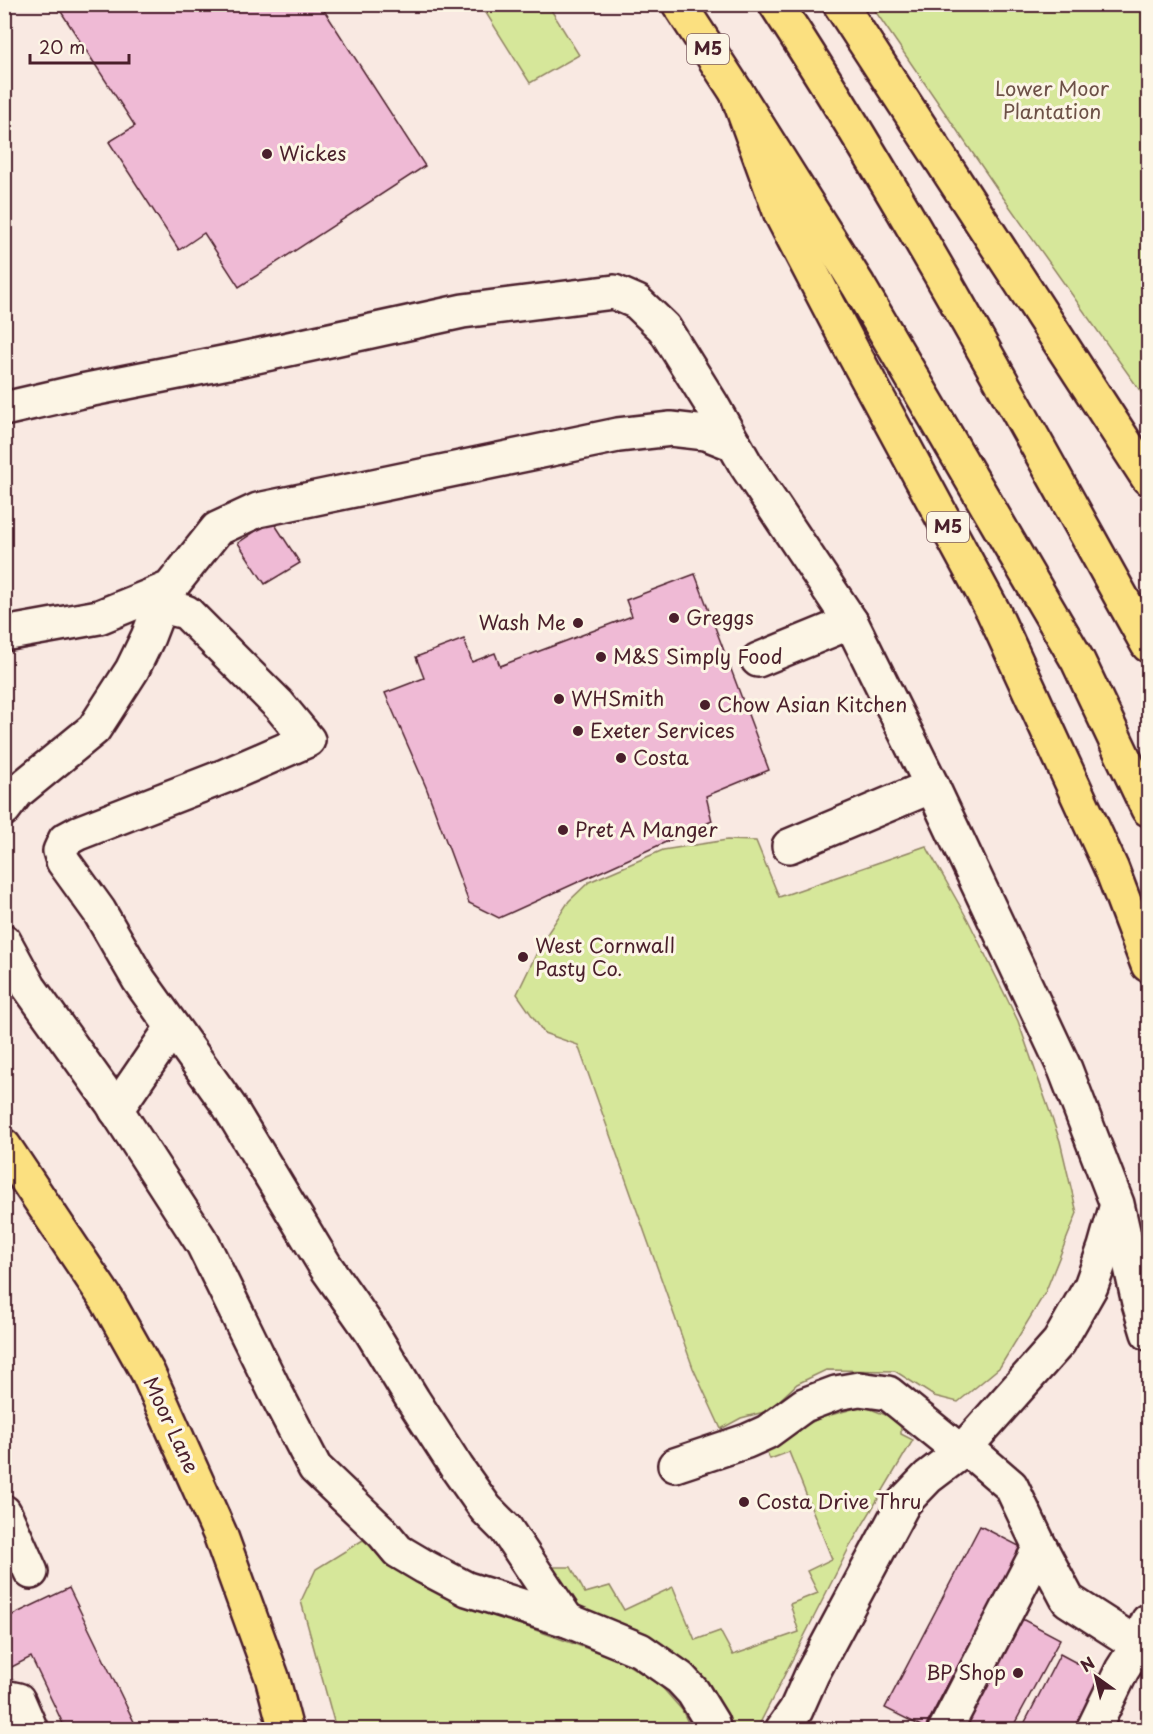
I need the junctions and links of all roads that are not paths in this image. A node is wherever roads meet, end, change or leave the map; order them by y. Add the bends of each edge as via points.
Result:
1 (679, 4) edge
2 (776, 4) edge
3 (840, 4) edge
4 (737, 93) junction
5 (4, 409) edge
6 (734, 444) junction
7 (1149, 478) edge
8 (165, 597) junction
9 (851, 622) junction
10 (4, 634) edge
11 (1149, 645) edge
12 (758, 660) dead end
13 (932, 786) junction
14 (4, 809) edge
15 (1149, 809) edge
16 (789, 846) dead end
17 (4, 942) edge
18 (1149, 965) edge
19 (172, 1028) junction
20 (116, 1110) junction
21 (4, 1146) edge
22 (1117, 1204) junction
23 (1149, 1333) edge
24 (961, 1452) junction
25 (675, 1466) dead end
26 (4, 1512) edge
27 (1040, 1547) junction
28 (31, 1572) dead end
29 (567, 1620) junction
30 (1143, 1633) edge
31 (4, 1696) edge
32 (1103, 1722) edge
33 (791, 1723) edge
34 (31, 1730) edge
35 (286, 1730) edge
36 (714, 1730) edge
37 (945, 1730) edge

1 - 4 main road, M5
2 - 11 main road via 831,89 953,297
3 - 7 main road
4 - 15 main road, M5 via 858,285 1072,650
4 - 18 main road, M5 via 781,214 993,610 1112,870
5 - 6 lane via 463,311 614,292 637,302 664,328
6 - 8 lane via 706,433 671,429 618,435 258,510 217,529
6 - 9 lane
8 - 10 lane via 99,617
8 - 14 lane via 132,670 94,729 17,792
8 - 19 lane via 186,612 279,705 308,740 78,833 66,840 60,851
9 - 12 lane
9 - 13 lane
13 - 16 lane
13 - 22 lane via 1065,1069
17 - 20 lane via 29,987
19 - 20 lane
19 - 29 lane via 229,1106 326,1267 371,1330 457,1468 486,1509 506,1529
20 - 29 lane via 203,1244 315,1468 398,1551 467,1588
21 - 35 main road, Moor Lane via 107,1300 148,1373 220,1534 272,1677
22 - 23 lane
22 - 24 lane via 1091,1286 1059,1342
24 - 25 lane via 888,1394 860,1389 804,1405 767,1432
24 - 27 lane via 975,1455 1011,1486
24 - 33 lane via 904,1502 812,1674
26 - 28 lane
27 - 30 lane via 1068,1600
27 - 37 lane
29 - 36 lane via 640,1650 680,1678 693,1692
30 - 32 lane via 1122,1670
31 - 34 lane via 18,1700

